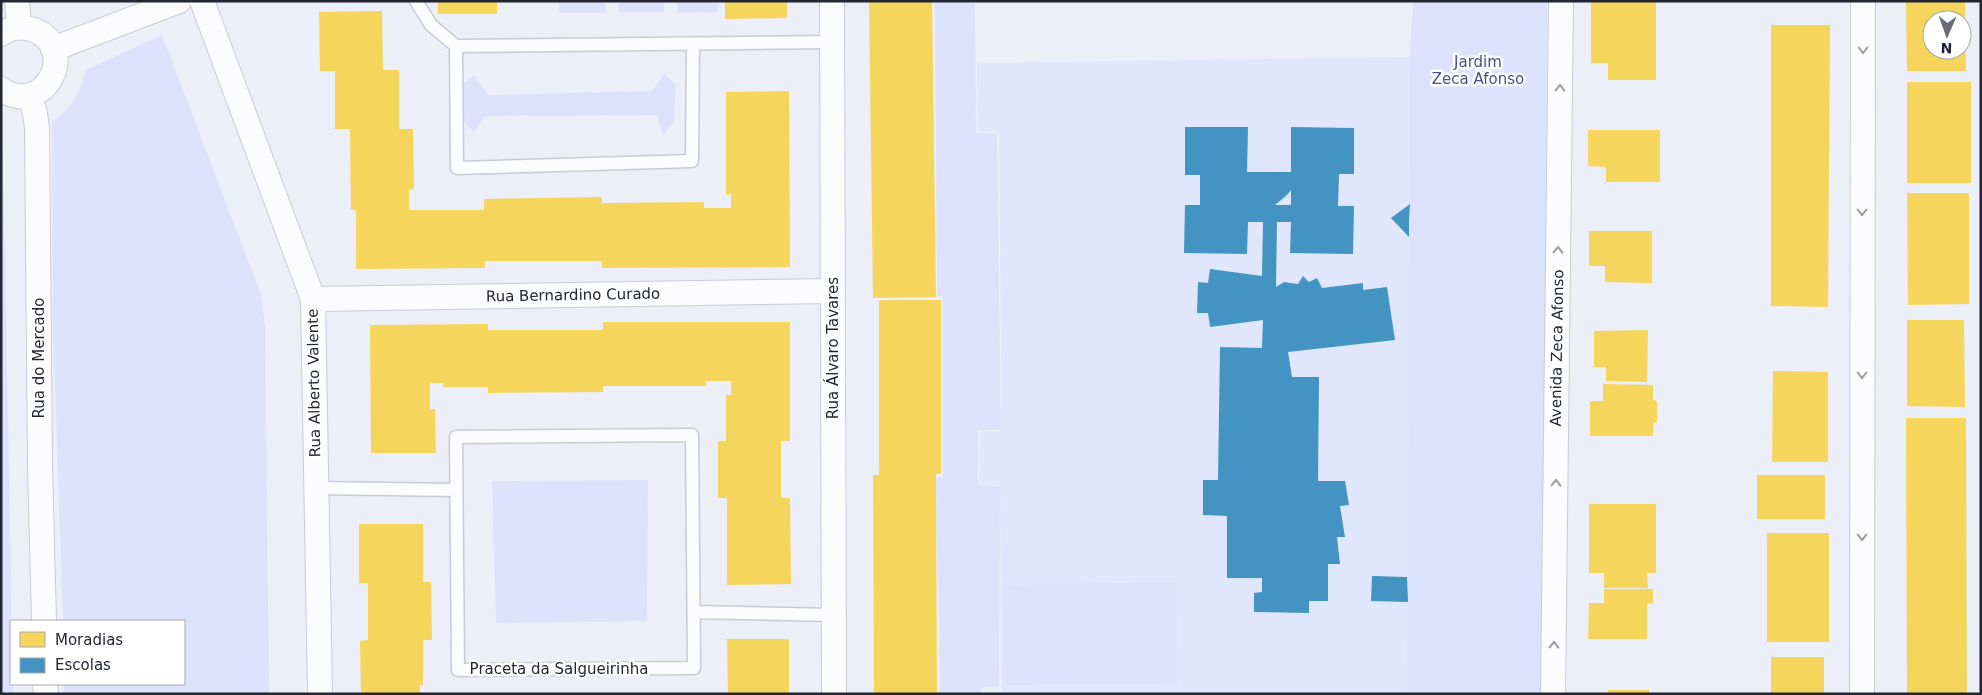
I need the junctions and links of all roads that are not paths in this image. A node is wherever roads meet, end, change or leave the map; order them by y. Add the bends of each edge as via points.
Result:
1 (17, 1) edge
2 (180, 1) edge
3 (202, 1) edge
4 (416, 1) edge
5 (832, 1) edge
6 (1561, 1) edge
7 (1863, 1) edge
8 (10, 31) edge
9 (832, 42) junction
10 (693, 44) junction
11 (456, 46) junction
12 (53, 49) junction
13 (1, 89) edge
14 (29, 96) junction
15 (833, 291) junction
16 (313, 299) junction
17 (316, 488) junction
18 (456, 490) junction
19 (694, 612) junction
20 (833, 615) junction
21 (44, 620) edge
22 (320, 694) edge
23 (834, 694) edge
24 (1553, 694) edge
25 (1862, 694) edge

1 - 8 street
2 - 12 street
3 - 16 street, Rua Alberto Valente
4 - 11 lane via 431,25
5 - 9 street, Rua Álvaro Tavares
24 -> 6 street, Avenida Zeca Afonso
7 -> 25 street
8 - 12 street via 40,32
9 - 10 lane
9 - 15 street, Rua Álvaro Tavares
10 - 11 lane
10 - 11 lane via 692,161 457,168
12 - 14 street via 56,61 49,83
13 - 14 street via 17,96
14 - 21 street, Rua do Mercado via 37,128
15 - 16 street, Rua Bernardino Curado
15 - 20 street, Rua Álvaro Tavares
16 - 17 street, Rua Alberto Valente
17 - 18 lane
17 - 22 street, Rua Alberto Valente
18 - 19 lane, Praceta da Salgueirinha via 456,436 692,435
18 - 19 lane, Praceta da Salgueirinha via 458,670 694,668
19 - 20 lane
20 - 23 street, Rua Álvaro Tavares

